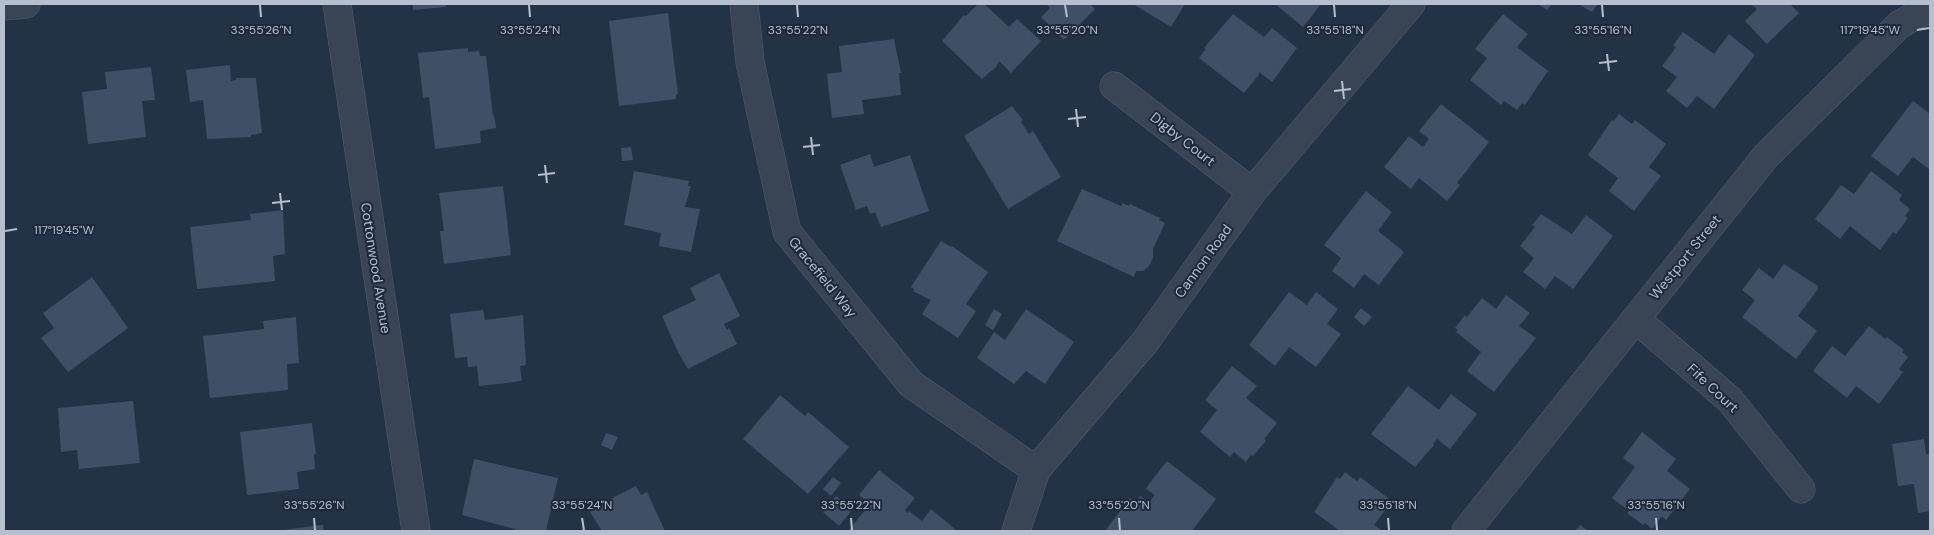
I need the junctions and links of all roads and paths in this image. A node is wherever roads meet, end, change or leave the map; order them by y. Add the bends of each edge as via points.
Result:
1 (26, 4) edge
2 (337, 4) edge
3 (744, 4) edge
4 (1411, 4) edge
5 (4, 6) edge
6 (1930, 7) edge
7 (1114, 86) dead end
8 (1252, 192) junction
9 (1636, 319) junction
10 (1036, 470) junction
11 (1801, 489) dead end
12 (416, 531) edge
13 (1016, 531) edge
14 (1466, 531) edge

1 - 5 street
2 - 12 street, Cottonwood Avenue
3 - 10 street, Gracefield Way via 750,62 787,232 911,384
4 - 8 street, Cannon Road
6 - 9 street, Westport Street via 1899,25 1766,156
7 - 8 street, Digby Court
8 - 10 street, Cannon Road via 1145,342
9 - 11 street, Fife Court via 1730,400
9 - 14 street, Westport Street
10 - 13 street, Cannon Road

